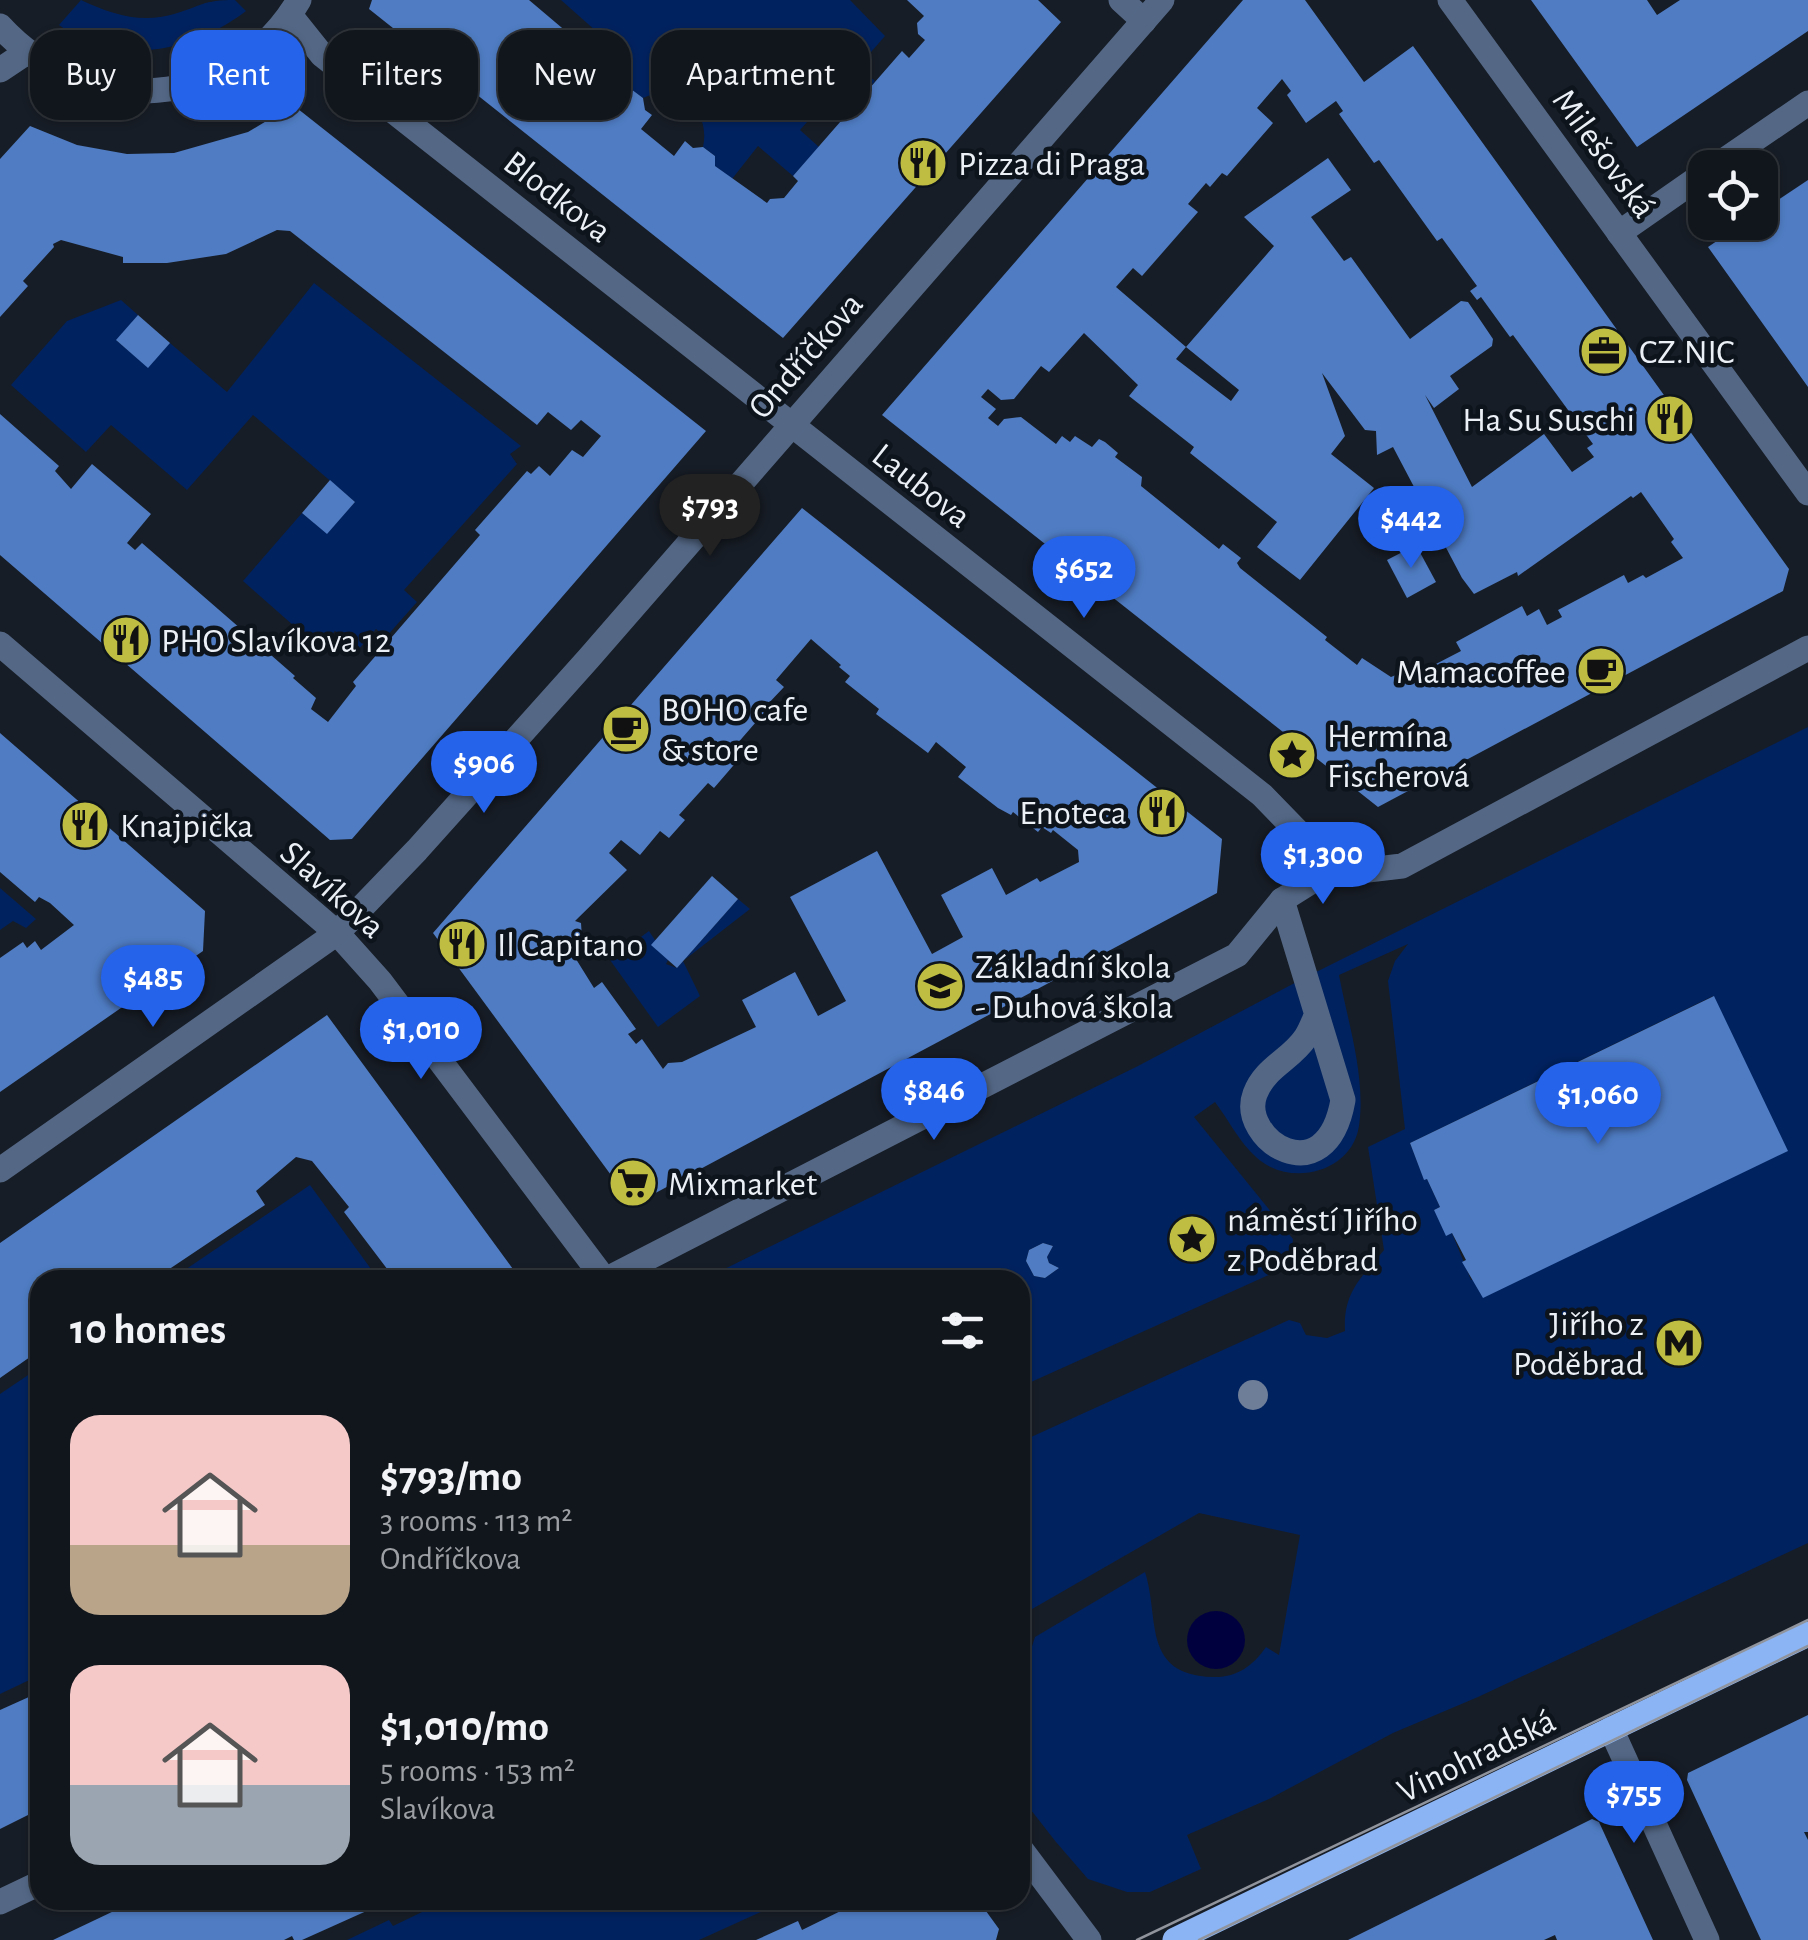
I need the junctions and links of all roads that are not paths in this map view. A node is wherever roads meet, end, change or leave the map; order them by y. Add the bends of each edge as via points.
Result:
1 (1121, 0) edge
2 (1162, 0) edge
3 (1450, 0) edge
4 (295, 8) edge
5 (1144, 21) junction
6 (0, 26) edge
7 (27, 52) junction
8 (0, 70) edge
9 (1808, 103) edge
10 (1739, 150) edge
11 (1688, 185) edge
12 (1619, 232) junction
13 (790, 424) junction
14 (1808, 493) edge
15 (0, 644) edge
16 (1808, 648) edge
17 (1333, 868) junction
18 (1282, 900) junction
19 (337, 933) junction
20 (1316, 1016) junction
21 (0, 1170) edge
22 (597, 1270) edge
23 (624, 1270) edge
24 (1808, 1634) edge
25 (1611, 1729) junction
26 (1030, 1861) edge
27 (30, 1887) edge
28 (0, 1902) edge
29 (1090, 1940) edge
30 (1175, 1940) edge
31 (1707, 1940) edge

1 - 5 street
2 - 5 street, Ondříčkova
3 - 12 street, Milešovská
4 - 7 street via 272,38 231,68 152,92 86,84
4 - 13 street, Blodkova via 322,55
5 - 13 street, Ondříčkova
6 - 7 street
7 - 8 street
9 - 10 street
11 - 12 street
12 - 14 street, Milešovská
13 - 17 street, Laubova via 1262,796
13 - 19 street, Ondříčkova via 576,672
15 - 19 street, Slavíkova
16 - 17 street via 1402,866
17 - 18 street
18 - 20 street
18 - 23 street via 1236,956
19 - 21 street, Ondříčkova
19 - 22 street, Slavíkova
20 - 20 street via 1343,1100 1338,1126 1309,1152 1288,1152 1254,1123 1252,1098 1263,1076 1305,1039
24 - 25 main road, Vinohradská
25 - 30 main road, Vinohradská
25 - 31 street
26 - 29 street
27 - 28 street

